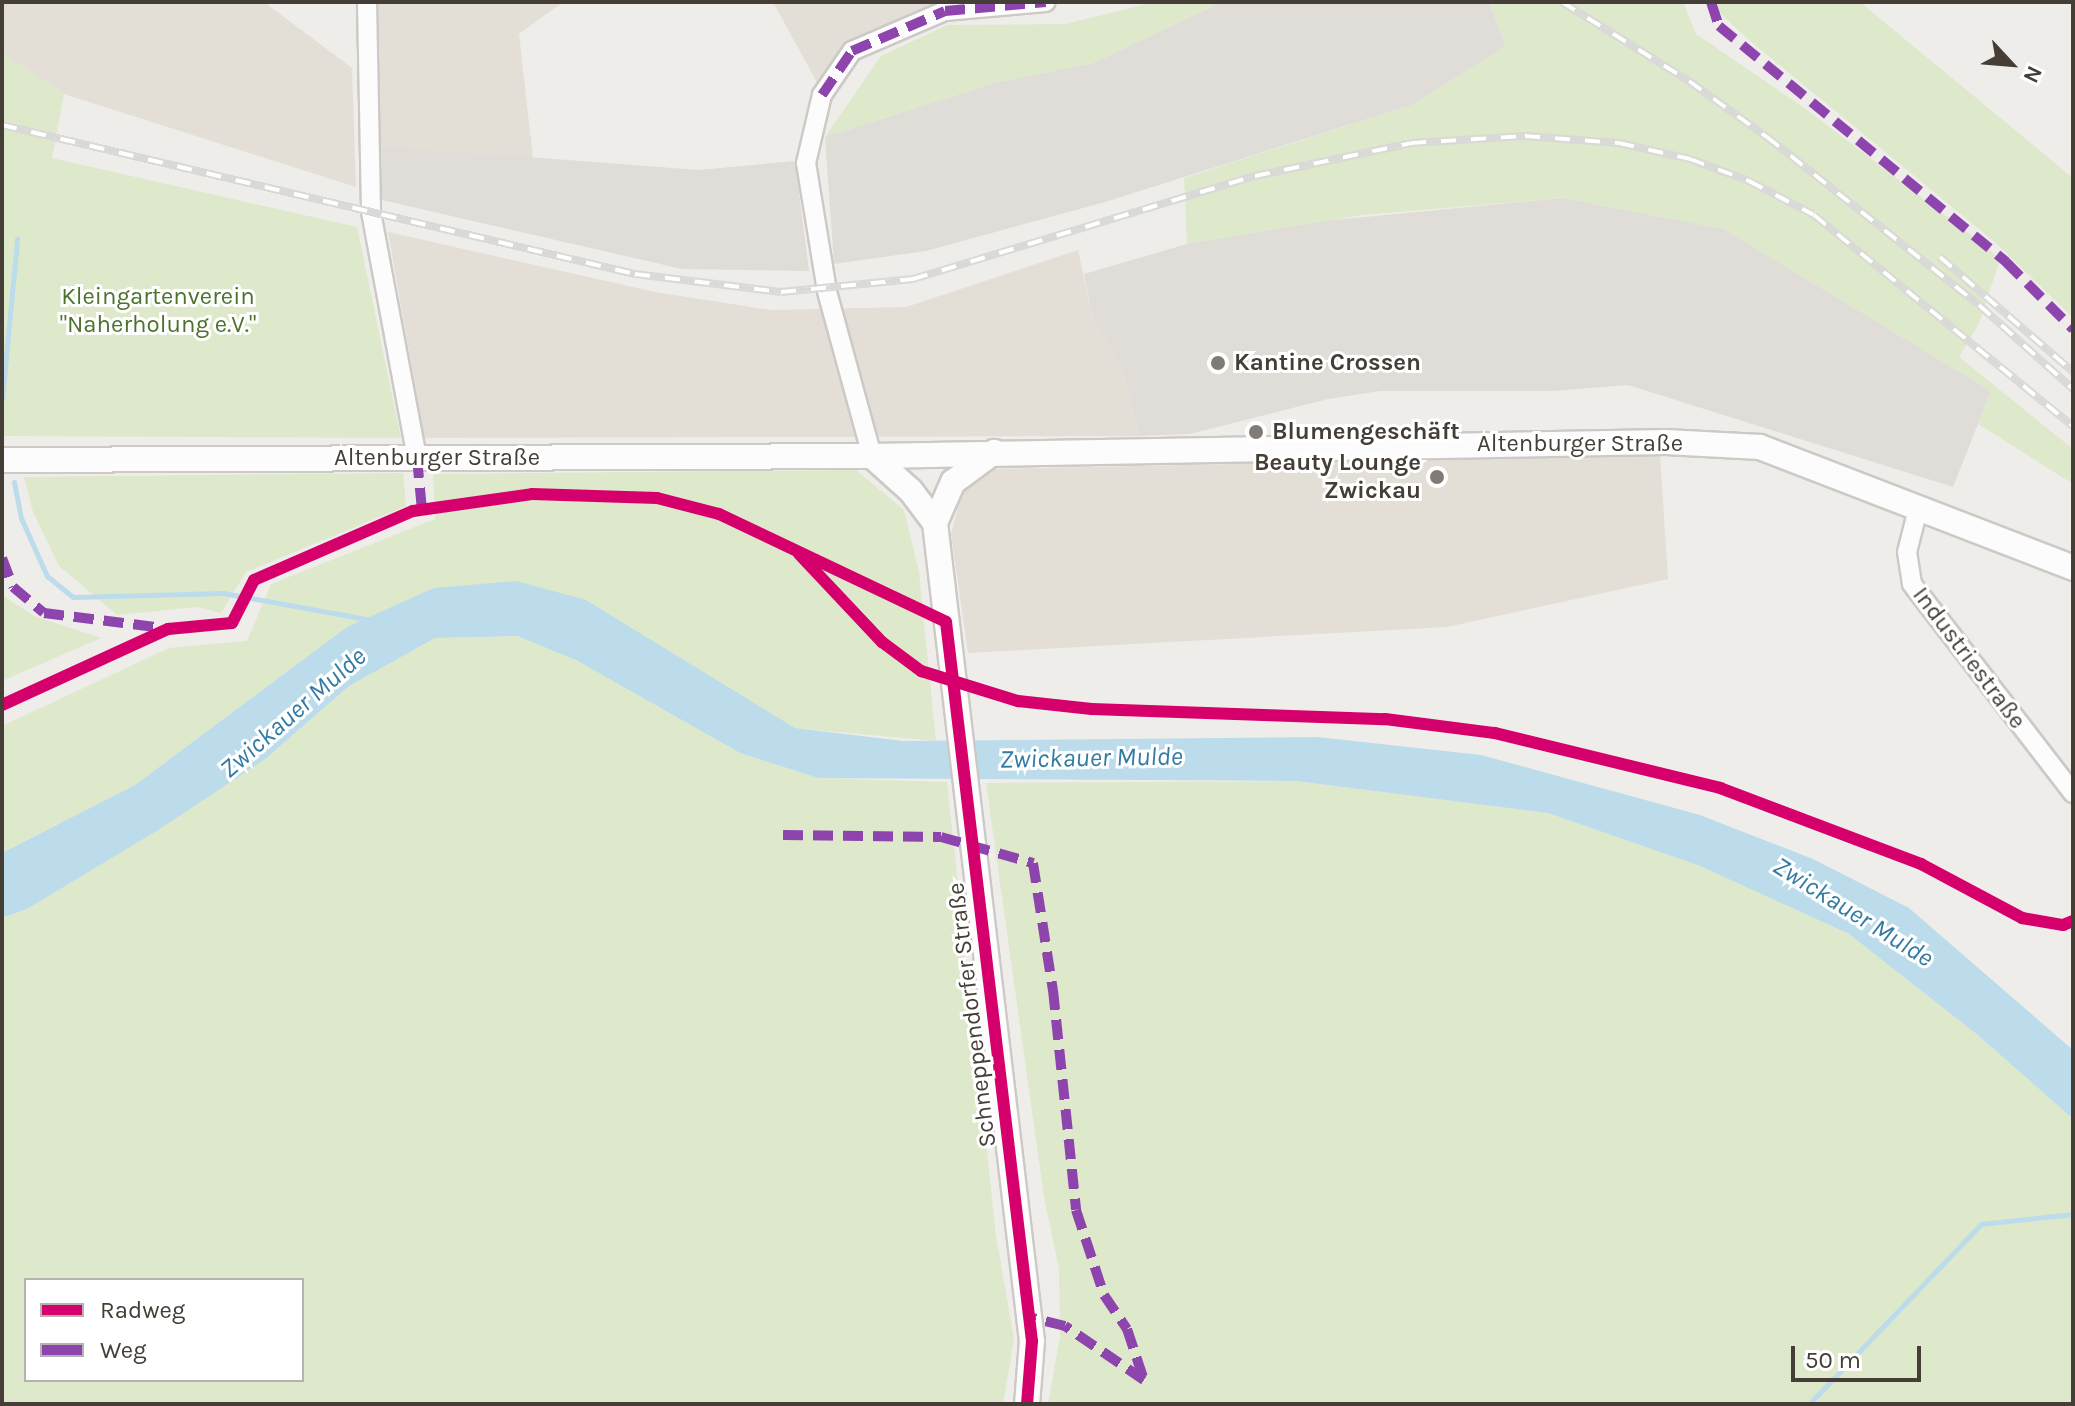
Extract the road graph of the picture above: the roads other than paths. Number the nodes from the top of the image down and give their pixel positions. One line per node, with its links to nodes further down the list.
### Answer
1 (367, 2): 5 (street)
2 (1046, 2): 4 (street)
3 (994, 452): 4 (street, Altenburger Straße); 7 (street, Altenburger Straße); 8 (street)
4 (872, 456): 5 (street, Altenburger Straße); 8 (street)
5 (417, 458): 6 (street, Altenburger Straße)
6 (2, 460)
7 (1918, 509): 9 (street, Altenburger Straße); 10 (street, Industriestraße)
8 (935, 523): 11 (street, Schneppendorfer Straße)
9 (2073, 568)
10 (2073, 793)
11 (1027, 1404)

